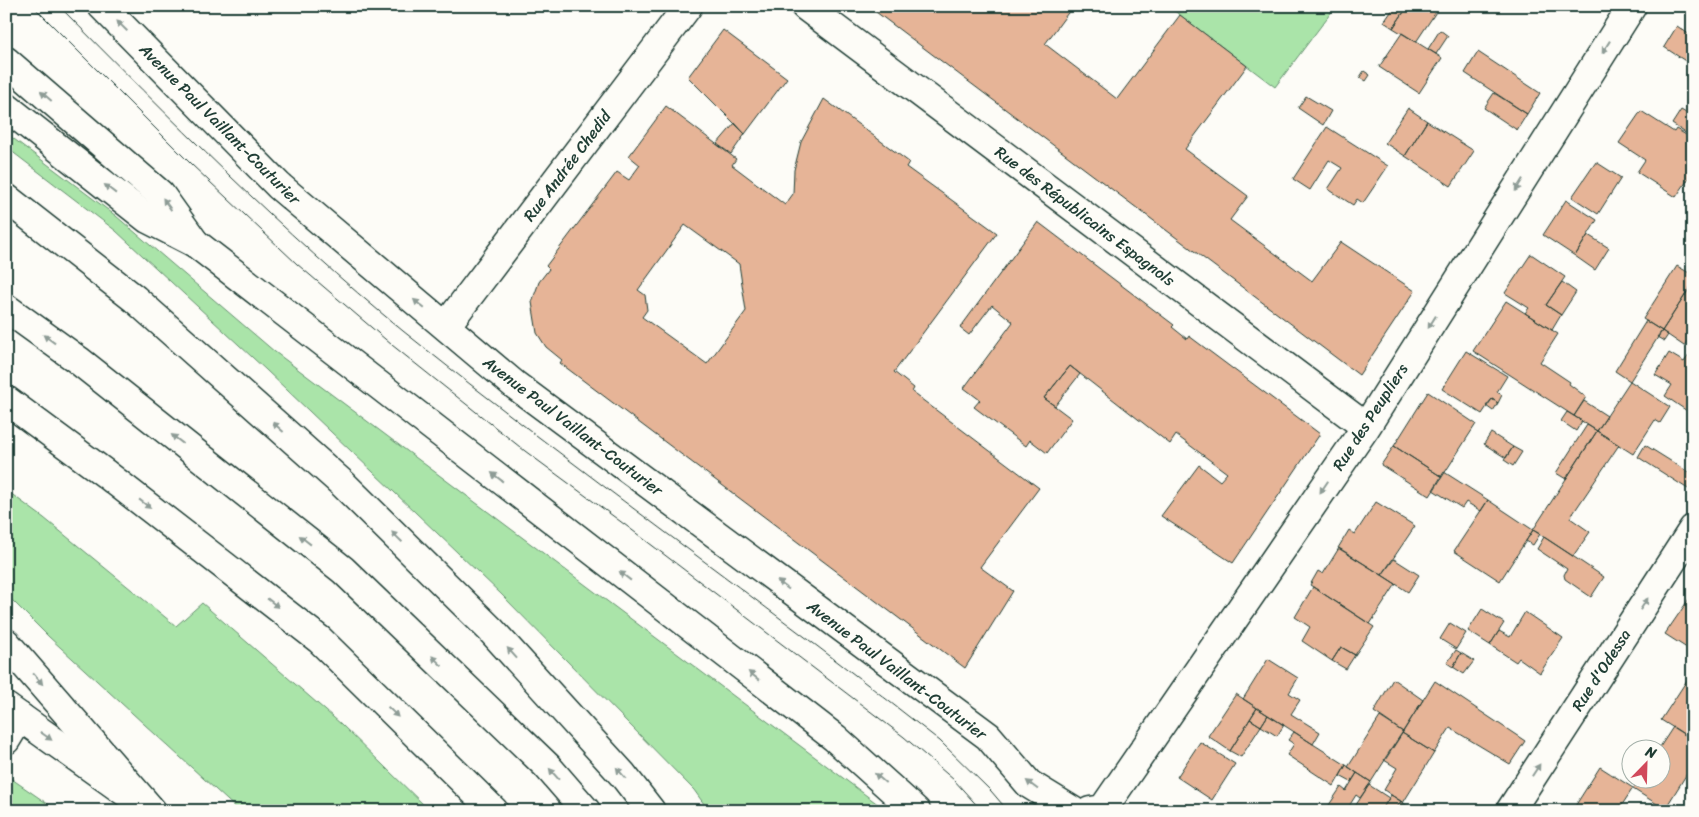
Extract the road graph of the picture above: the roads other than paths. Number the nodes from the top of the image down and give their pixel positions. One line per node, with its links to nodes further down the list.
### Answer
1 (102, 6): 10 (main road, Avenue Paul Vaillant-Couturier, one-way to 1)
2 (688, 6): 10 (main road, Rue Andrée Chedid)
3 (804, 6): 13 (main road, Rue des Républicains Espagnols)
4 (1632, 6): 13 (main road, Rue des Peupliers, one-way to 13)
5 (6, 62): 8 (main road, one-way to 5)
6 (6, 107): 8 (main road, one-way to 6)
7 (6, 198): 21 (main road, one-way to 7)
8 (195, 244): 22 (main road, one-way to 8)
9 (6, 308): 20 (main road, one-way to 9)
10 (446, 326): 23 (main road, Avenue Paul Vaillant-Couturier, one-way to 10)
11 (6, 400): 14 (main road)
12 (6, 416): 14 (main road)
13 (1366, 426): 25 (main road, Rue des Peupliers, one-way to 25)
14 (106, 474): 19 (main road, one-way to 19)
15 (1693, 529): 26 (main road, Rue d'Odessa, one-way to 15)
16 (6, 642): 18 (main road, one-way to 18)
17 (11, 721): 18 (main road, one-way to 18)
18 (152, 811)
19 (494, 811)
20 (586, 811)
21 (652, 811)
22 (916, 811)
23 (1072, 811): 24 (main road)
24 (1077, 811)
25 (1090, 811)
26 (1510, 811)

